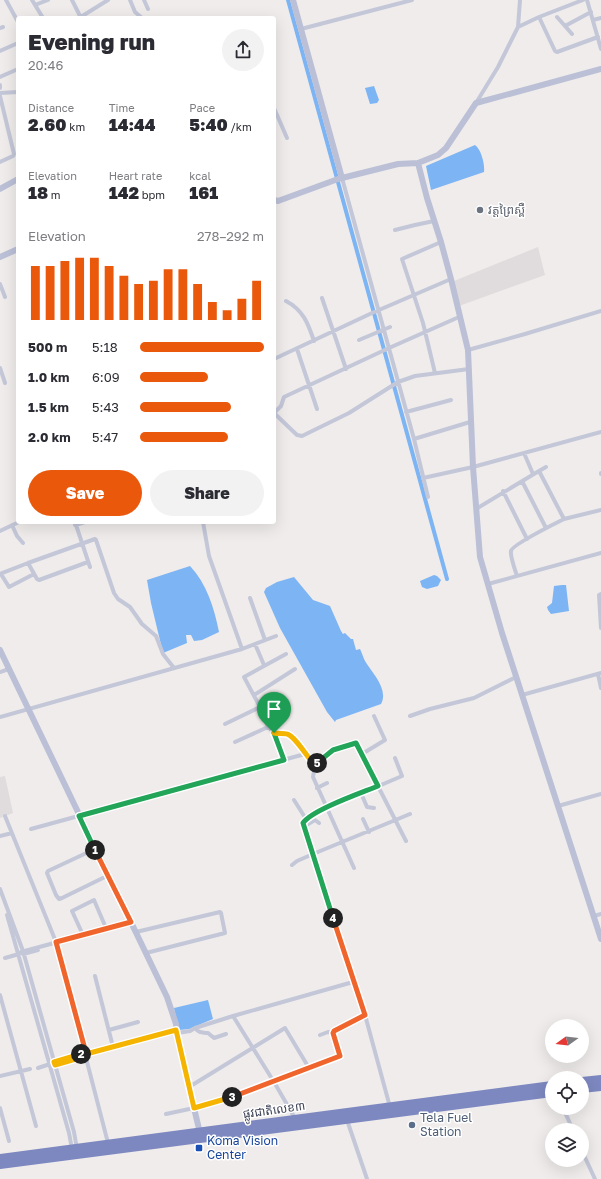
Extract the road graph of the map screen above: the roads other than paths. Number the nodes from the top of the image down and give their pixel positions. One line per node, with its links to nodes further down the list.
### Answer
1 (6, 0): 22 (street)
2 (32, 0): 13 (street)
3 (48, 0): 13 (street)
4 (72, 0): 17 (street)
5 (108, 0): 18 (street)
6 (130, 0): 19 (street)
7 (144, 0): 14 (street)
8 (293, 0): 27 (street)
9 (412, 0): 27 (street)
10 (520, 0): 26 (street)
11 (584, 0): 20 (street)
12 (587, 0): 15 (street)
13 (35, 5): 16 (street)
14 (148, 9)
15 (591, 12): 24 (street); 25 (street)
16 (42, 16)
17 (79, 16)
18 (83, 16)
19 (140, 16)
20 (539, 17): 26 (street); 29 (street)
21 (558, 17): 25 (street)
22 (16, 18)
23 (601, 18): 24 (street)
24 (593, 20): 29 (street)
25 (565, 26): 28 (street)
26 (518, 27): 40 (street)
27 (301, 29): 45 (street)
28 (572, 34)
29 (598, 37): 32 (street)
30 (0, 44): 33 (street)
31 (16, 44): 33 (street)
32 (601, 49)
33 (2, 50)
34 (601, 69): 40 (street)
35 (16, 71): 36 (street)
36 (0, 77)
37 (16, 92): 38 (street)
38 (0, 93)
39 (0, 96): 43 (street)
40 (476, 103): 44 (street)
41 (276, 113): 42 (street)
42 (287, 138)
43 (0, 162)
44 (418, 163): 45 (street); 49 (street)
45 (339, 179): 48 (street); 61 (street)
46 (16, 180): 47 (street)
47 (0, 189)
48 (276, 200)
49 (434, 221): 50 (street); 51 (street)
50 (395, 230)
51 (440, 242): 54 (street); 56 (street)
52 (16, 250): 53 (street)
53 (0, 257)
54 (450, 279): 56 (street); 62 (street)
55 (0, 284): 57 (street)
56 (414, 295): 61 (street); 66 (street)
57 (5, 297)
58 (322, 298): 65 (street)
59 (286, 300): 68 (street)
60 (601, 311): 71 (street)
61 (375, 312): 64 (street); 65 (street)
62 (459, 317): 66 (street); 71 (street)
63 (390, 327): 64 (street)
64 (380, 330): 67 (street); 70 (street)
65 (334, 332): 68 (street); 74 (street)
66 (426, 332): 70 (street); 76 (street)
67 (359, 340)
68 (314, 341): 69 (street)
69 (297, 349): 72 (street); 79 (street)
70 (386, 350): 74 (street); 78 (street)
71 (468, 350): 75 (street)
72 (276, 358)
73 (0, 368): 77 (street)
74 (346, 369): 79 (street)
75 (469, 369): 76 (street); 85 (street)
76 (435, 373): 78 (street)
77 (5, 383)
78 (395, 384): 83 (street); 84 (street)
79 (309, 385): 81 (street); 82 (street)
80 (451, 400): 83 (street)
81 (317, 410)
82 (276, 411)
83 (406, 412): 87 (street)
84 (276, 415)
85 (470, 422): 87 (street); 89 (street)
86 (601, 432): 88 (street)
87 (414, 439): 93 (street)
88 (524, 453): 89 (street); 92 (street)
89 (473, 467): 93 (street); 97 (street)
90 (546, 467): 91 (street)
91 (539, 471): 92 (street); 99 (street)
92 (533, 474): 94 (street)
93 (423, 478): 96 (street)
94 (522, 481): 95 (street); 104 (street)
95 (503, 491): 97 (street); 106 (street)
96 (428, 497)
97 (476, 509): 116 (street)
98 (601, 510): 99 (street)
99 (564, 519): 104 (street)
100 (16, 524): 103 (street)
101 (75, 524): 108 (street)
102 (204, 524): 124 (street)
103 (12, 526): 105 (street); 107 (street)
104 (546, 528): 106 (street)
105 (0, 531)
106 (527, 539): 115 (street)
107 (22, 543)
108 (82, 544): 110 (street); 111 (street); 127 (street)
109 (601, 553): 115 (street)
110 (88, 562): 112 (street); 114 (street)
111 (28, 563): 113 (street); 114 (street)
112 (90, 567)
113 (1, 574): 114 (street)
114 (34, 574)
115 (517, 576): 116 (street)
116 (488, 584): 132 (street)
117 (601, 594): 119 (street)
118 (250, 598): 121 (street)
119 (601, 628)
120 (276, 636): 121 (street)
121 (265, 640): 122 (street)
122 (255, 644): 124 (street); 126 (street)
123 (0, 650): 128 (street)
124 (242, 650): 127 (street)
125 (286, 654): 126 (street)
126 (264, 665): 134 (street)
127 (174, 668): 137 (street)
128 (9, 669): 130 (street); 137 (street)
129 (294, 669): 134 (street)
130 (0, 672)
131 (599, 673): 133 (street); 135 (street)
132 (516, 678): 135 (street); 140 (street)
133 (601, 688)
134 (254, 695): 136 (street)
135 (522, 695): 156 (street)
136 (260, 707): 141 (street); 142 (street)
137 (28, 709): 138 (street); 161 (street)
138 (1, 716)
139 (374, 716): 146 (street)
140 (410, 716)
141 (225, 724)
142 (268, 727): 143 (street); 144 (street)
143 (274, 733): 145 (street); 148 (street)
144 (235, 742)
145 (305, 754): 148 (street); 149 (street)
146 (362, 754): 149 (street); 151 (street)
147 (395, 758): 151 (street)
148 (284, 760): 161 (street)
149 (315, 766): 152 (street)
150 (327, 783): 152 (street)
151 (378, 786): 153 (street); 164 (street)
152 (318, 788): 157 (street)
153 (361, 793): 157 (street); 158 (street)
154 (601, 794): 156 (street)
155 (294, 800): 162 (street)
156 (558, 806): 180 (street)
157 (327, 808): 162 (street); 172 (street)
158 (374, 808)
159 (410, 814): 164 (street)
160 (5, 816): 169 (street)
161 (79, 816): 167 (street); 173 (street)
162 (306, 819): 166 (street)
163 (363, 819): 168 (street)
164 (396, 820): 168 (street); 171 (street)
165 (318, 823): 166 (street)
166 (303, 827): 174 (street)
167 (31, 829)
168 (368, 832): 172 (street)
169 (12, 833): 170 (street); 187 (street)
170 (0, 836)
171 (406, 841)
172 (343, 842): 174 (street); 176 (street)
173 (95, 849): 177 (street); 177 (street)
174 (313, 854): 175 (street); 193 (street)
175 (292, 865)
176 (354, 868)
177 (109, 875): 181 (street)
178 (0, 890): 188 (street); 190 (street)
179 (601, 914): 180 (street)
180 (594, 916): 184 (street)
181 (131, 922): 182 (street); 183 (street)
182 (106, 928): 185 (street); 185 (street)
183 (136, 932): 189 (street); 189 (street)
184 (600, 932): 186 (street)
185 (83, 935): 187 (street)
186 (601, 939)
187 (56, 943): 188 (street); 206 (street)
188 (24, 952): 190 (street); 207 (street)
189 (146, 953): 200 (street)
190 (19, 954): 191 (street); 207 (street)
191 (3, 957)
192 (95, 976): 199 (street)
193 (353, 982): 195 (street); 196 (street)
194 (0, 995): 211 (street)
195 (365, 1015): 201 (street); 221 (street)
196 (233, 1016): 198 (street); 205 (street)
197 (138, 1022): 199 (street)
198 (196, 1028): 200 (street); 202 (street)
199 (109, 1030): 204 (street)
200 (177, 1032): 204 (street); 218 (street)
201 (333, 1033): 203 (street); 209 (street)
202 (226, 1034)
203 (320, 1034)
204 (113, 1047): 206 (street)
205 (252, 1047): 209 (street); 215 (street); 218 (street)
206 (86, 1054): 207 (street); 230 (street)
207 (52, 1064): 208 (street); 231 (street)
208 (38, 1068)
209 (309, 1068): 215 (street)
210 (30, 1069): 211 (street)
211 (21, 1071): 212 (street); 227 (street)
212 (0, 1076)
213 (601, 1079): 214 (highway)
214 (589, 1080)
215 (274, 1082): 223 (street); 225 (street)
216 (545, 1086): 221 (highway, ផ្លូវជាតិលេខ៣)
217 (601, 1086): 219 (highway)
218 (189, 1087): 223 (street)
219 (589, 1088)
220 (545, 1094): 226 (highway, ផ្លូវជាតិលេខ៣)
221 (390, 1107): 225 (highway, ផ្លូវជាតិលេខ៣)
222 (0, 1108): 229 (street)
223 (194, 1108): 224 (street); 228 (street)
224 (166, 1114)
225 (296, 1120): 228 (highway, ផ្លូវជាតិលេខ៣)
226 (347, 1120): 230 (highway, ផ្លូវជាតិលេខ៣); 235 (street)
227 (36, 1126)
228 (200, 1133): 230 (highway, ផ្លូវជាតិលេខ៣)
229 (9, 1141)
230 (109, 1148): 231 (highway, ផ្លូវជាតិលេខ៣); 233 (highway, ផ្លូវជាតិលេខ៣)
231 (75, 1149): 232 (highway, ផ្លូវជាតិលេខ៣)
232 (0, 1158)
233 (0, 1165)
234 (589, 1166): 236 (street)
235 (367, 1179)
236 (595, 1179)

